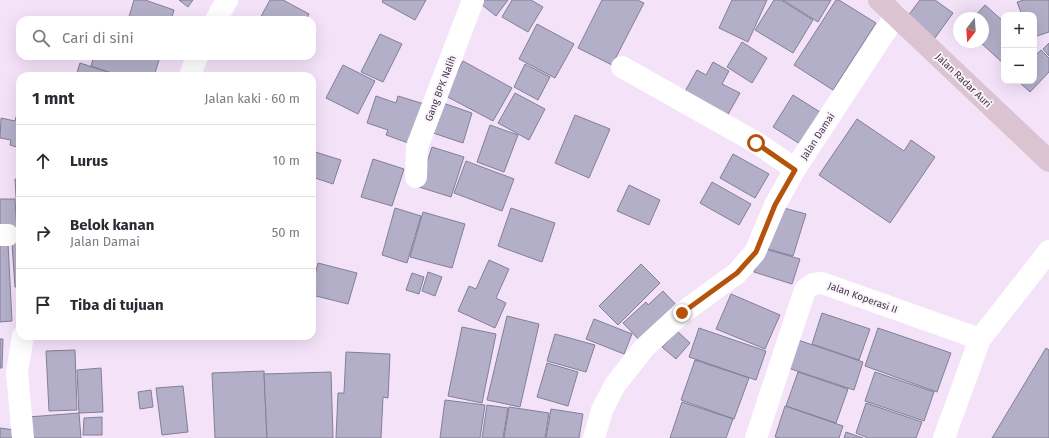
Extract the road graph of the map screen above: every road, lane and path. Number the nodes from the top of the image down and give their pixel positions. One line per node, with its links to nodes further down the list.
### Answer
1 (227, 0): 5 (street)
2 (473, 0): 11 (street, Gang BPK Nalih)
3 (879, 0): 4 (main road, Jalan Radar Auri)
4 (896, 15): 9 (main road, Jalan Radar Auri); 10 (street, Jalan Damai)
5 (218, 16)
6 (196, 60): 8 (street)
7 (622, 67): 10 (street)
8 (191, 72)
9 (1049, 161)
10 (795, 170): 16 (street, Jalan Damai)
11 (416, 178)
12 (1049, 250): 13 (street)
13 (980, 339): 17 (street, Jalan Koperasi II); 18 (street)
14 (22, 340): 15 (street)
15 (23, 438)
16 (594, 438)
17 (756, 438)
18 (944, 438)

